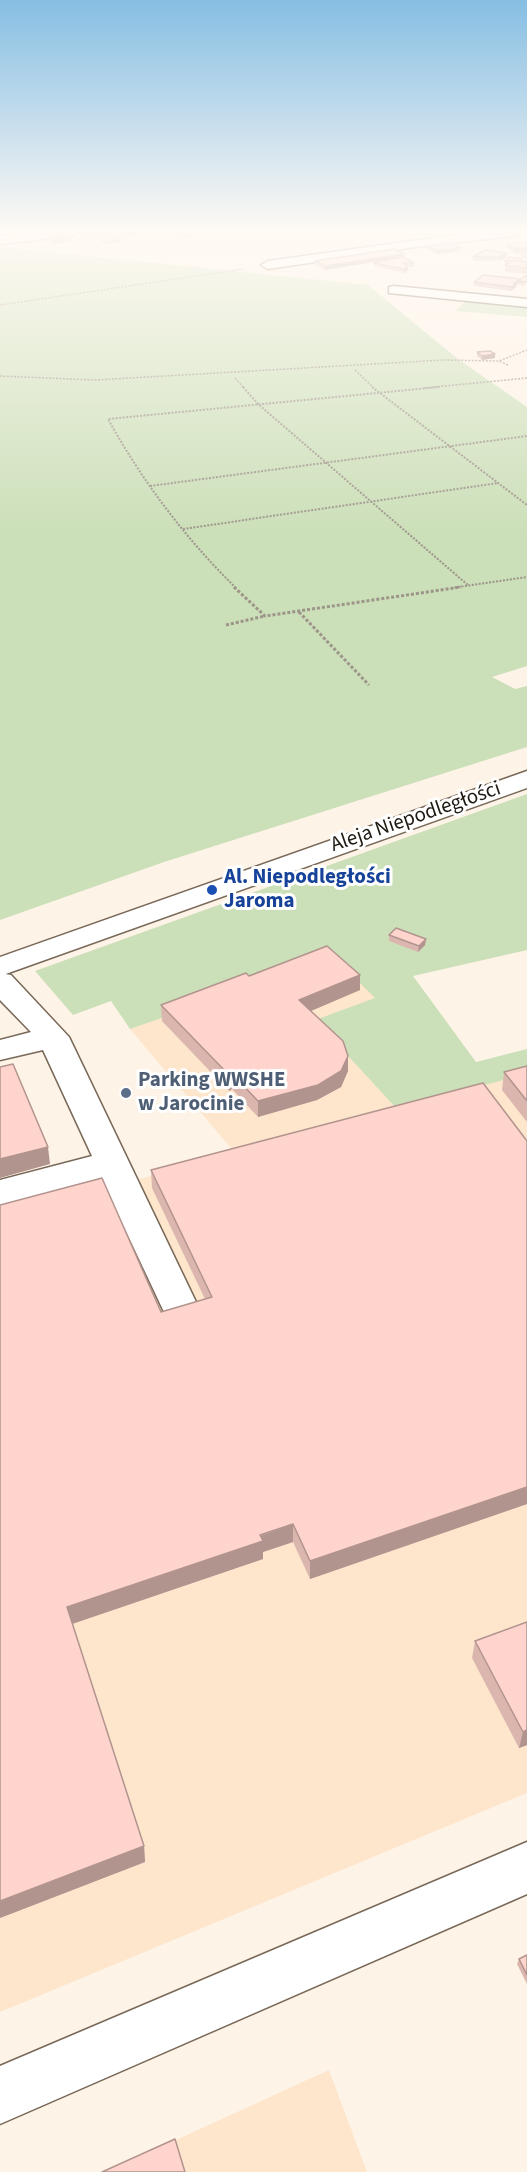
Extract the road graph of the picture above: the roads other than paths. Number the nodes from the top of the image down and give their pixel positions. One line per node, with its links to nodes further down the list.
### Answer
1 (527, 779): 2 (street, Aleja Niepodległości)
2 (0, 967)
3 (0, 982): 4 (street)
4 (53, 1037): 5 (street); 6 (street)
5 (0, 1050)
6 (112, 1163): 7 (street); 8 (street)
7 (0, 1193)
8 (177, 1302)
9 (527, 1868): 10 (street)
10 (0, 2095)

